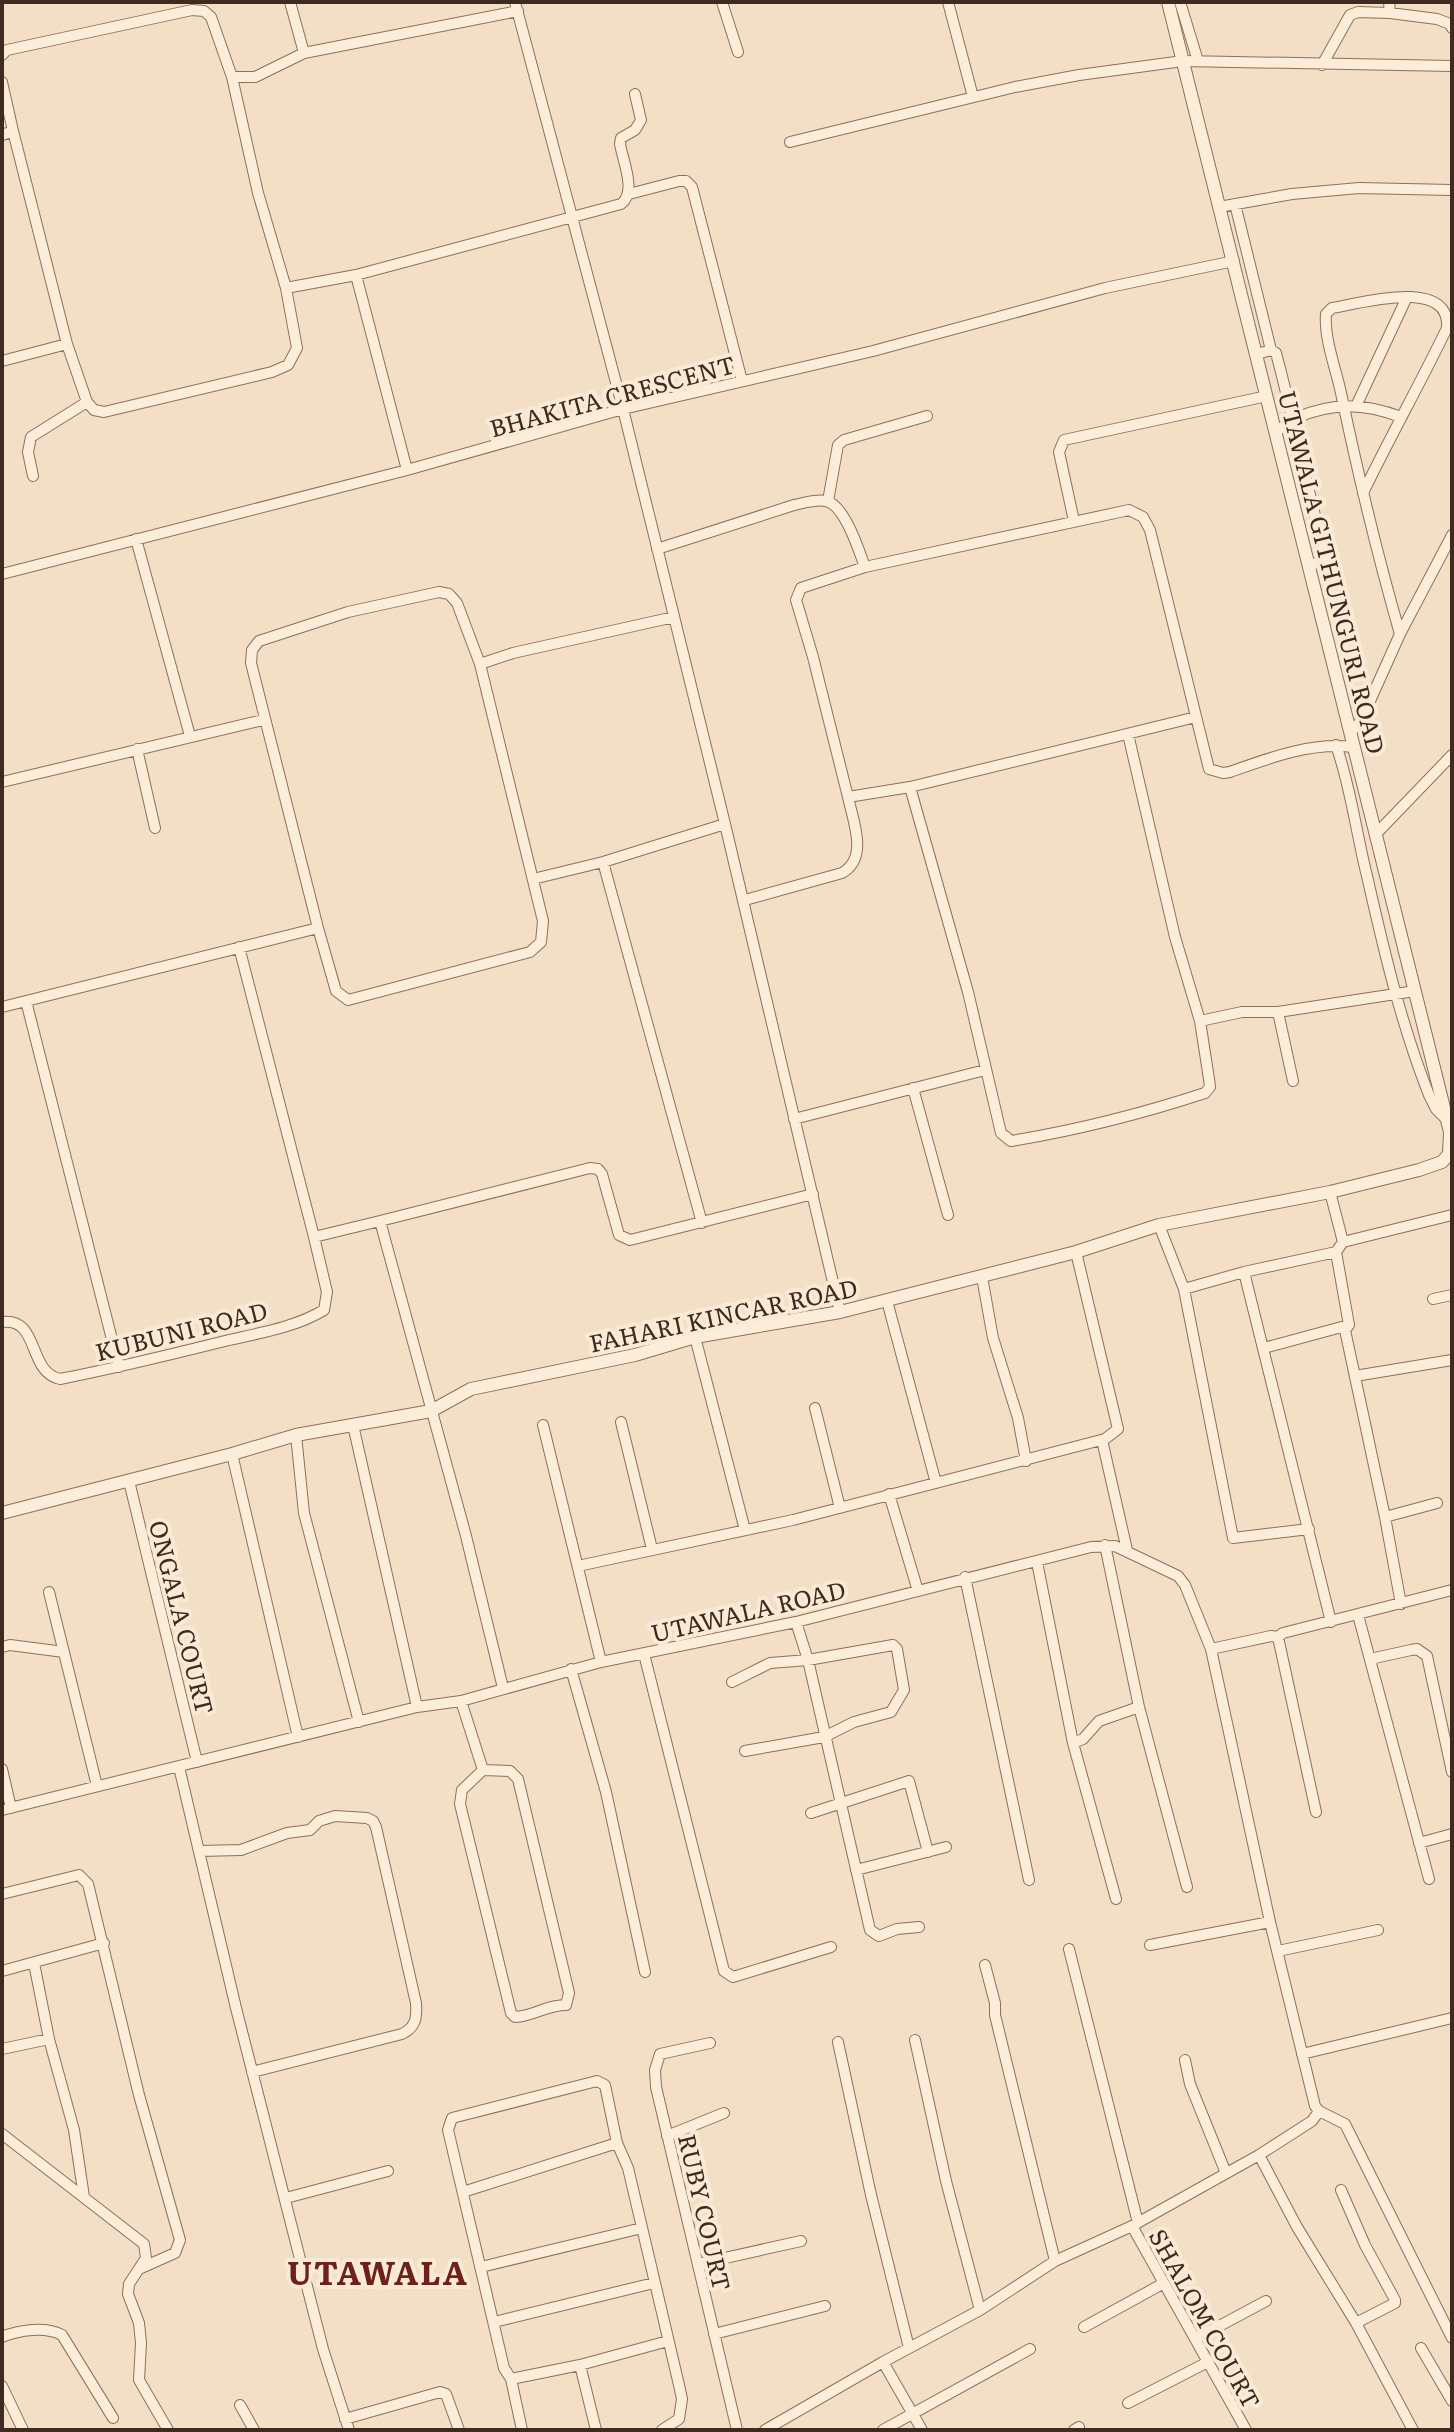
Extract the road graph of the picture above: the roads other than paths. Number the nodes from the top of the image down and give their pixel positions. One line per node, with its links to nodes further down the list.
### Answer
1 (290, 2): 10 (street)
2 (722, 2): 9 (street)
3 (948, 2): 19 (street)
4 (1168, 2): 12 (street, UTAWALA GITHUNGURI ROAD)
5 (1180, 2): 13 (street)
6 (516, 6): 10 (street); 26 (street)
7 (1390, 7): 8 (street); 14 (street)
8 (1452, 28)
9 (738, 52)
10 (304, 53): 16 (street)
11 (2, 55): 16 (street)
12 (1183, 61): 13 (street); 19 (street); 25 (street, UTAWALA GITHUNGURI ROAD)
13 (1198, 61): 14 (street)
14 (1322, 65): 15 (street)
15 (1452, 66)
16 (232, 77): 29 (street)
17 (2, 82): 20 (street)
18 (635, 94): 23 (street)
19 (973, 97): 21 (street)
20 (7, 133): 32 (street)
21 (790, 142)
22 (1452, 190): 24 (street)
23 (629, 194): 26 (street); 36 (street)
24 (1235, 204): 25 (street); 33 (street)
25 (1219, 207): 27 (street, UTAWALA GITHUNGURI ROAD)
26 (571, 218): 28 (street); 41 (street)
27 (1234, 261): 34 (street, UTAWALA GITHUNGURI ROAD); 36 (street, BHAKITA CRESCENT)
28 (356, 275): 29 (street); 46 (street)
29 (286, 288): 38 (street)
30 (1407, 297): 31 (street); 39 (street); 40 (street)
31 (1450, 317): 43 (street)
32 (67, 344): 35 (street); 38 (street)
33 (1271, 350): 34 (street); 44 (street)
34 (1257, 354): 37 (street, UTAWALA GITHUNGURI ROAD)
35 (2, 361)
36 (742, 381): 41 (street, BHAKITA CRESCENT)
37 (1267, 396): 45 (street, UTAWALA GITHUNGURI ROAD); 52 (street)
38 (87, 402): 47 (street)
39 (1357, 404): 40 (street); 43 (street)
40 (1343, 406): 44 (street); 49 (street)
41 (623, 409): 46 (street, BHAKITA CRESCENT); 55 (street)
42 (927, 416): 51 (street)
43 (1401, 417): 49 (street)
44 (1293, 418): 45 (street); 48 (street)
45 (1276, 432): 50 (street, UTAWALA GITHUNGURI ROAD)
46 (407, 470): 54 (street, BHAKITA CRESCENT)
47 (33, 476)
48 (1308, 490): 50 (street); 56 (street)
49 (1363, 493): 60 (street)
50 (1291, 494): 56 (street, UTAWALA GITHUNGURI ROAD)
51 (828, 501): 55 (street); 57 (street)
52 (1074, 521): 57 (street); 62 (street)
53 (1452, 535): 60 (street)
54 (136, 539): 58 (street, BHAKITA CRESCENT); 66 (street)
55 (657, 549): 59 (street)
56 (1309, 566): 64 (street, UTAWALA GITHUNGURI ROAD)
57 (865, 567): 74 (street)
58 (2, 574)
59 (674, 617): 61 (street); 75 (street)
60 (1400, 634): 64 (street)
61 (480, 664): 63 (street); 81 (street)
62 (1196, 717): 65 (street); 67 (street)
63 (263, 720): 66 (street); 83 (street)
64 (1350, 733): 68 (street, UTAWALA GITHUNGURI ROAD)
65 (1128, 734): 73 (street); 90 (street)
66 (190, 736): 69 (street)
67 (1336, 745): 68 (street); 72 (street)
68 (1353, 747): 72 (street, UTAWALA GITHUNGURI ROAD)
69 (137, 749): 71 (street); 76 (street)
70 (1452, 755): 77 (street)
71 (2, 782)
72 (1355, 782): 77 (street, UTAWALA GITHUNGURI ROAD); 80 (street)
73 (910, 787): 74 (street); 93 (street)
74 (848, 797): 82 (street)
75 (725, 824): 78 (street); 82 (street)
76 (155, 828)
77 (1375, 835): 79 (street, UTAWALA GITHUNGURI ROAD)
78 (603, 862): 81 (street); 104 (street)
79 (1384, 869): 80 (street); 85 (street, UTAWALA GITHUNGURI ROAD)
80 (1366, 873): 86 (street)
81 (533, 879): 83 (street)
82 (745, 900): 96 (street)
83 (318, 928): 84 (street)
84 (239, 947): 87 (street); 106 (street)
85 (1415, 991): 86 (street); 91 (street, UTAWALA GITHUNGURI ROAD)
86 (1395, 995): 89 (street); 92 (street)
87 (26, 1001): 88 (street); 122 (street)
88 (2, 1007)
89 (1278, 1012): 90 (street); 94 (street)
90 (1200, 1021): 93 (street)
91 (1429, 1047): 92 (street); 97 (street, UTAWALA GITHUNGURI ROAD)
92 (1413, 1051): 97 (street)
93 (985, 1070): 95 (street)
94 (1293, 1081)
95 (913, 1088): 96 (street); 101 (street)
96 (794, 1119): 100 (street)
97 (1448, 1121): 98 (street, UTAWALA GITHUNGURI ROAD)
98 (1450, 1154): 99 (street, FAHARI KINCAR ROAD)
99 (1330, 1192): 105 (street, FAHARI KINCAR ROAD); 107 (street)
100 (813, 1194): 104 (street); 116 (street)
101 (948, 1215)
102 (1452, 1215): 107 (street)
103 (380, 1221): 104 (street); 106 (street); 125 (street)
104 (702, 1223)
105 (1159, 1225): 108 (street, FAHARI KINCAR ROAD); 112 (street)
106 (314, 1237): 122 (street, KUBUNI ROAD)
107 (1343, 1242): 109 (street)
108 (1076, 1252): 111 (street, FAHARI KINCAR ROAD); 130 (street)
109 (1336, 1252): 110 (street); 118 (street)
110 (1244, 1272): 112 (street); 120 (street)
111 (982, 1277): 115 (street, FAHARI KINCAR ROAD); 132 (street)
112 (1184, 1289): 140 (street)
113 (1452, 1295): 114 (street)
114 (1433, 1299)
115 (887, 1301): 116 (street, FAHARI KINCAR ROAD); 134 (street)
116 (840, 1312): 119 (street, FAHARI KINCAR ROAD)
117 (2, 1322): 122 (street, KUBUNI ROAD)
118 (1349, 1325): 120 (street); 123 (street)
119 (695, 1337): 125 (street, FAHARI KINCAR ROAD); 141 (street)
120 (1264, 1348): 140 (street)
121 (1452, 1360): 123 (street)
122 (119, 1367)
123 (1355, 1376): 139 (street)
124 (815, 1408): 137 (street)
125 (431, 1411): 127 (street, FAHARI KINCAR ROAD); 165 (street)
126 (621, 1422): 143 (street)
127 (353, 1425): 129 (street, FAHARI KINCAR ROAD); 167 (street)
128 (543, 1425): 146 (street)
129 (296, 1435): 131 (street, FAHARI KINCAR ROAD); 169 (street)
130 (1102, 1440): 132 (street); 144 (street)
131 (232, 1454): 133 (street, FAHARI KINCAR ROAD); 170 (street)
132 (1026, 1461): 134 (street)
133 (129, 1481): 138 (street, FAHARI KINCAR ROAD); 174 (street, ONGALA COURT)
134 (936, 1483): 135 (street)
135 (889, 1494): 137 (street); 149 (street)
136 (1437, 1503): 139 (street)
137 (840, 1508): 141 (street)
138 (2, 1513)
139 (1385, 1517): 151 (street)
140 (1309, 1529): 154 (street)
141 (745, 1530): 143 (street)
142 (1105, 1545): 144 (street, UTAWALA ROAD); 145 (street, UTAWALA ROAD); 168 (street)
143 (652, 1549): 146 (street)
144 (1127, 1550): 157 (street, UTAWALA ROAD)
145 (1037, 1562): 147 (street, UTAWALA ROAD); 172 (street)
146 (578, 1566): 162 (street)
147 (965, 1577): 149 (street, UTAWALA ROAD); 191 (street)
148 (1452, 1590): 151 (street)
149 (918, 1591): 153 (street, UTAWALA ROAD)
150 (49, 1592): 158 (street)
151 (1401, 1604): 152 (street)
152 (1358, 1615): 154 (street); 160 (street)
153 (796, 1622): 159 (street, UTAWALA ROAD); 161 (street)
154 (1331, 1622): 155 (street)
155 (1278, 1637): 157 (street); 182 (street)
156 (2, 1647): 158 (street)
157 (1211, 1649): 195 (street, UTAWALA ROAD)
158 (64, 1652): 179 (street)
159 (644, 1654): 162 (street, UTAWALA ROAD); 200 (street)
160 (1370, 1659): 178 (street); 185 (street)
161 (808, 1660): 164 (street); 171 (street); 171 (street)
162 (601, 1662): 163 (street, UTAWALA ROAD)
163 (571, 1669): 165 (street, UTAWALA ROAD); 206 (street)
164 (732, 1682)
165 (503, 1688): 166 (street, UTAWALA ROAD)
166 (461, 1701): 167 (street, UTAWALA ROAD); 177 (street)
167 (417, 1707): 169 (street, UTAWALA ROAD)
168 (1139, 1707): 172 (street); 192 (street)
169 (359, 1722): 170 (street, UTAWALA ROAD)
170 (298, 1737): 174 (street, UTAWALA ROAD)
171 (824, 1737): 173 (street); 180 (street)
172 (1073, 1743): 194 (street)
173 (745, 1751)
174 (197, 1762): 175 (street, UTAWALA ROAD)
175 (179, 1767): 179 (street, UTAWALA ROAD); 187 (street)
176 (2, 1769): 181 (street)
177 (483, 1770): 177 (street)
178 (1452, 1772)
179 (97, 1786): 181 (street, UTAWALA ROAD)
180 (840, 1805): 183 (street); 188 (street); 189 (street)
181 (7, 1809)
182 (1316, 1812)
183 (811, 1813)
184 (1452, 1834): 185 (street)
185 (1419, 1843): 190 (street)
186 (946, 1847): 188 (street)
187 (199, 1851): 215 (street); 215 (street)
188 (928, 1852): 189 (street)
189 (856, 1870): 196 (street)
190 (1429, 1879)
191 (1029, 1880)
192 (1187, 1887)
193 (2, 1894): 198 (street)
194 (1116, 1899)
195 (1270, 1922): 199 (street); 202 (street, UTAWALA ROAD)
196 (919, 1927)
197 (1378, 1930): 202 (street)
198 (104, 1943): 203 (street); 234 (street)
199 (1150, 1945)
200 (831, 1947)
201 (1069, 1949): 228 (street, SHALOM COURT)
202 (1278, 1951): 213 (street, UTAWALA ROAD)
203 (34, 1963): 205 (street); 208 (street)
204 (985, 1965): 231 (street)
205 (2, 1971)
206 (645, 1972)
207 (1452, 2018): 213 (street)
208 (49, 2039): 212 (street); 226 (street)
209 (915, 2040): 239 (street)
210 (838, 2042): 248 (street)
211 (710, 2043): 219 (street, RUBY COURT)
212 (2, 2049)
213 (1302, 2054): 216 (street, UTAWALA ROAD)
214 (1185, 2060): 223 (street)
215 (252, 2072): 227 (street)
216 (1319, 2111): 221 (street); 245 (street)
217 (724, 2113): 219 (street)
218 (2, 2134): 226 (street)
219 (667, 2136): 232 (street, RUBY COURT)
220 (617, 2143): 225 (street); 225 (street); 229 (street)
221 (1259, 2155): 223 (street); 241 (street)
222 (388, 2171): 227 (street)
223 (1226, 2173): 228 (street)
224 (1341, 2190): 241 (street)
225 (463, 2192): 233 (street)
226 (84, 2197): 234 (street)
227 (286, 2198): 261 (street)
228 (1135, 2225): 231 (street); 236 (street, SHALOM COURT)
229 (642, 2228): 233 (street); 235 (street)
230 (801, 2241): 232 (street)
231 (1055, 2261): 239 (street)
232 (698, 2264): 243 (street, RUBY COURT)
233 (481, 2267): 240 (street)
234 (139, 2269): 263 (street)
235 (654, 2283): 240 (street); 247 (street)
236 (1164, 2283): 242 (street); 246 (street, SHALOM COURT)
237 (1266, 2301): 246 (street)
238 (825, 2306): 243 (street)
239 (980, 2310): 248 (street)
240 (494, 2322): 254 (street)
241 (1356, 2323): 274 (street)
242 (1084, 2327)
243 (714, 2334): 269 (street, RUBY COURT)
244 (2, 2337): 260 (street)
245 (1452, 2338)
246 (1195, 2339): 252 (street, SHALOM COURT)
247 (668, 2341): 253 (street); 268 (street)
248 (909, 2348): 251 (street)
249 (1421, 2348): 256 (street)
250 (1030, 2349): 259 (street)
251 (883, 2362): 259 (street); 270 (street)
252 (1208, 2362): 257 (street); 273 (street, SHALOM COURT)
253 (580, 2365): 254 (street); 267 (street)
254 (511, 2379): 266 (street)
255 (2, 2386): 262 (street)
256 (1452, 2401)
257 (1128, 2403)
258 (240, 2405): 264 (street)
259 (912, 2413): 271 (street); 272 (street)
260 (113, 2418)
261 (347, 2425): 265 (street)
262 (23, 2430)
263 (168, 2430)
264 (254, 2430)
265 (459, 2430)
266 (522, 2430)
267 (596, 2430)
268 (662, 2430)
269 (737, 2430)
270 (765, 2430)
271 (883, 2430)
272 (922, 2430)
273 (1246, 2430)
274 (1413, 2430)

